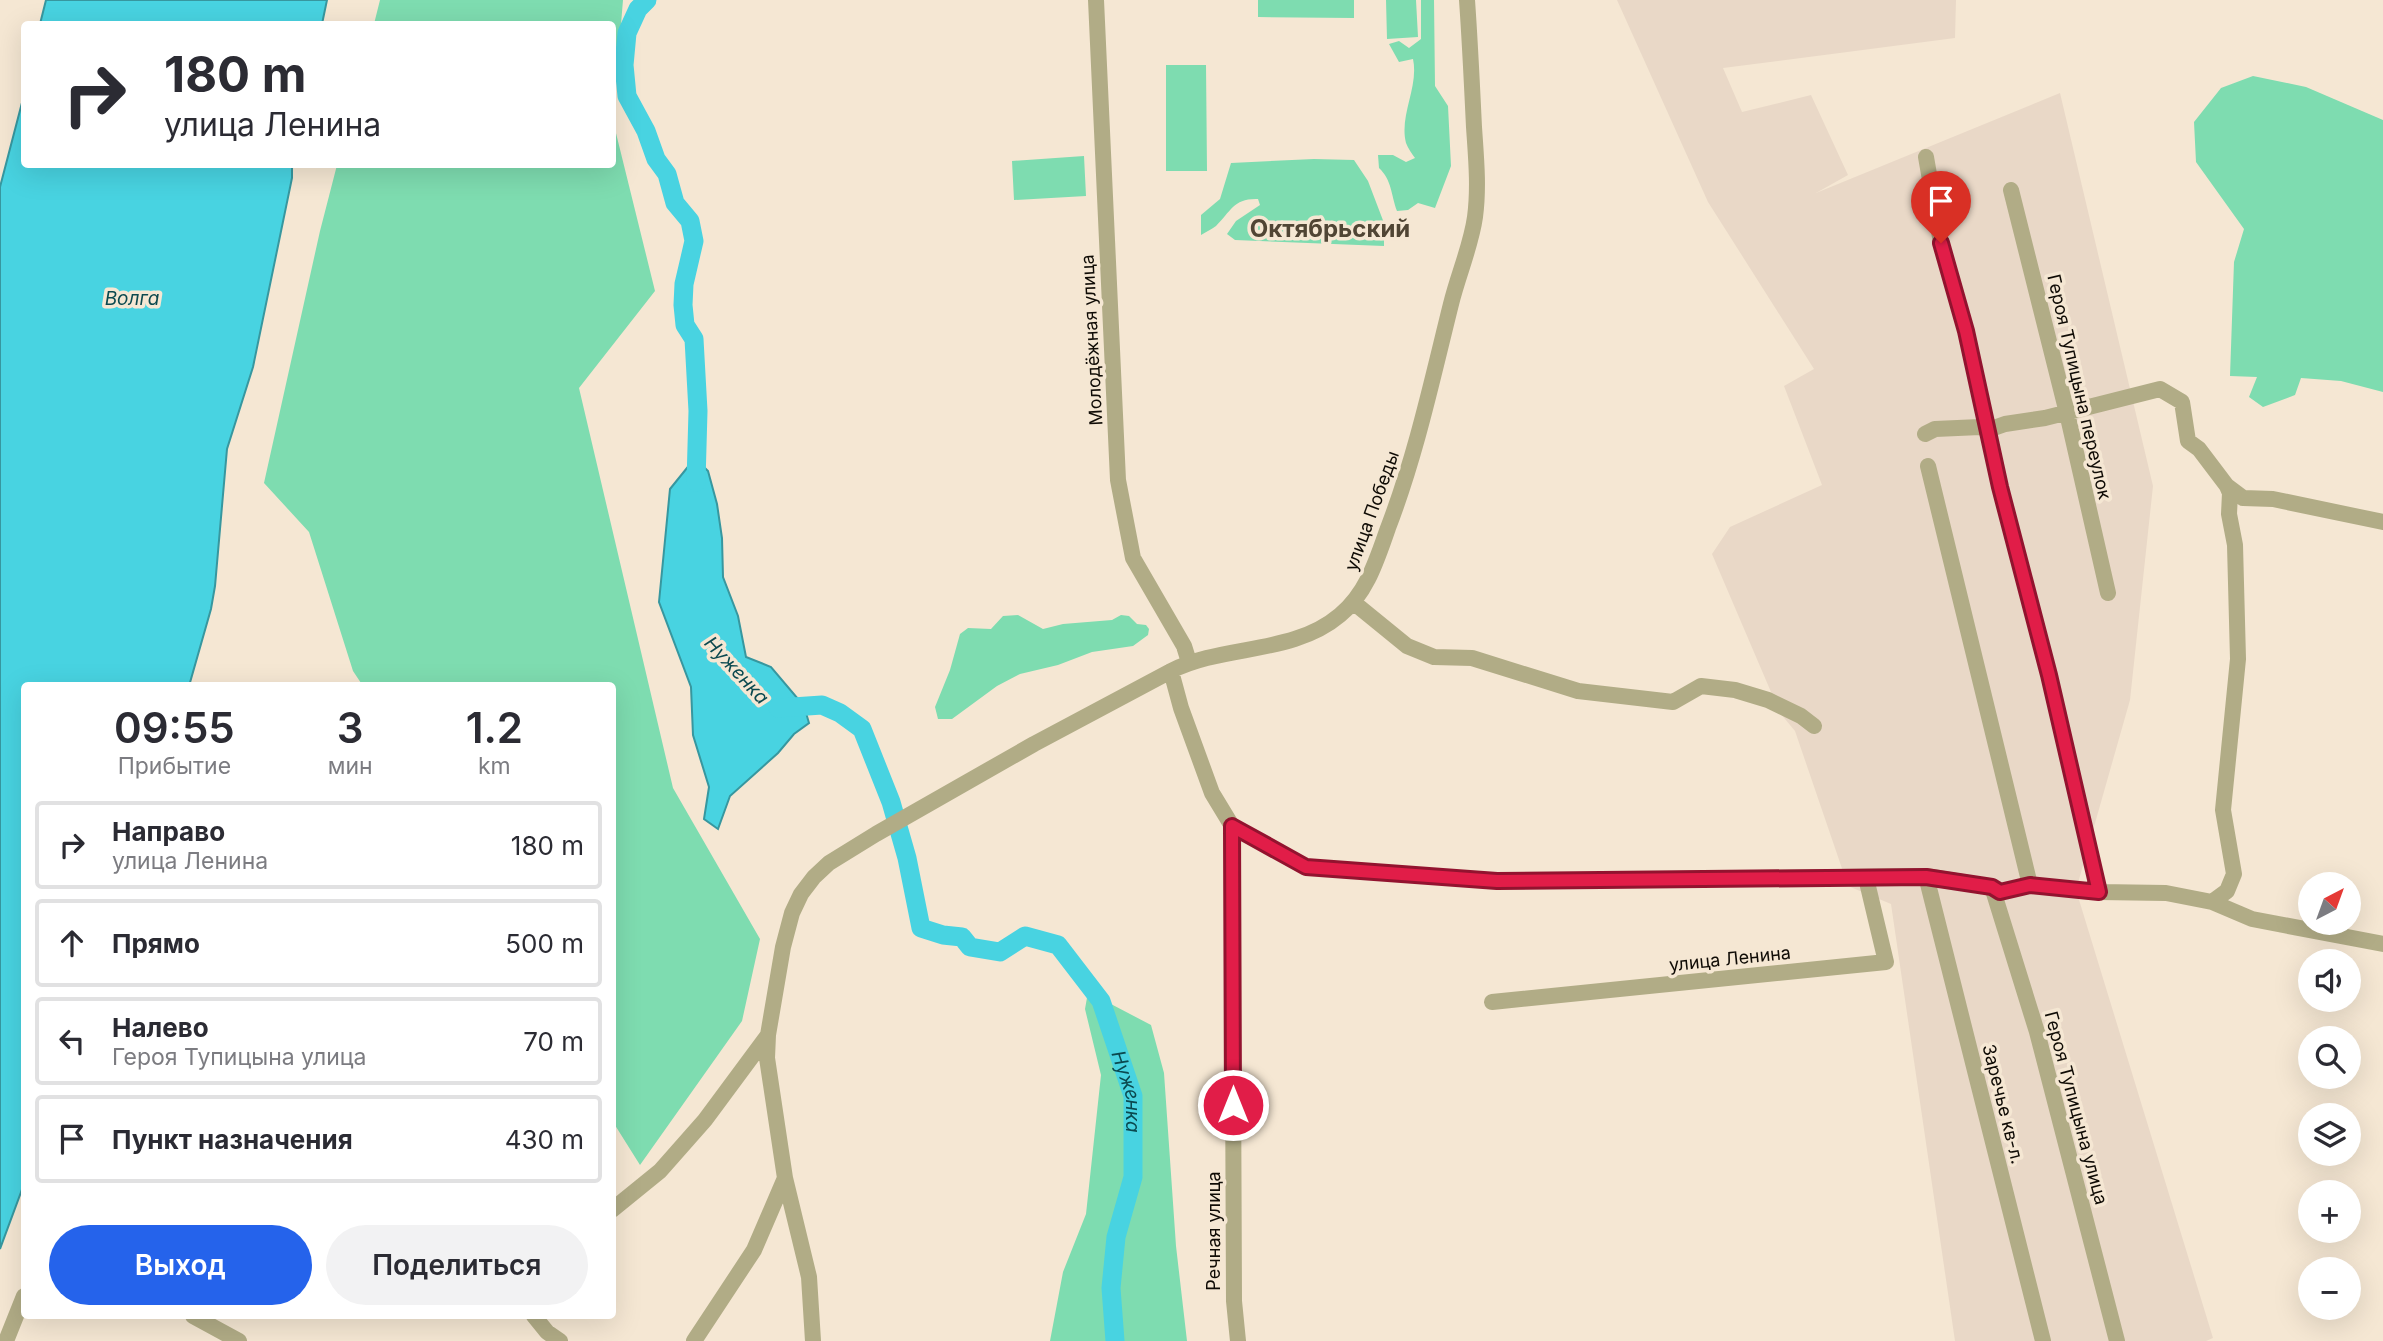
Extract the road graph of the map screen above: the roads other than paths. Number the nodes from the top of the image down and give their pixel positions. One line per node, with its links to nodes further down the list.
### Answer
1 (1096, 0): 13 (street, Молодёжная улица)
2 (1467, 0): 12 (street, улица Победы)
3 (1926, 157): 6 (street)
4 (2011, 190): 5 (street, Героя Тупицына переулок)
5 (2067, 413): 6 (street); 9 (street); 11 (street, Героя Тупицына переулок)
6 (1988, 430): 7 (street); 21 (street)
7 (1925, 434)
8 (1928, 466): 19 (street)
9 (2227, 486): 10 (street); 22 (street)
10 (2383, 522)
11 (2108, 593)
12 (1353, 602): 13 (street, улица Победы); 15 (street)
13 (1189, 662): 14 (street, улица Победы)
14 (1171, 671): 16 (street); 25 (street, улица Победы)
15 (1814, 726)
16 (1232, 826): 18 (street); 36 (street, Речная улица)
17 (1926, 877): 18 (street); 20 (street); 37 (street, Заречье кв-л.)
18 (1866, 878): 24 (street, улица Ленина)
19 (2030, 885): 20 (street); 21 (street)
20 (1992, 887): 38 (street, Героя Тупицына улица)
21 (2099, 892): 22 (street)
22 (2212, 902): 23 (street)
23 (2383, 944)
24 (1492, 1002)
25 (768, 1035): 26 (street, улица Победы); 27 (street)
26 (785, 1178): 34 (street); 35 (street, улица Победы)
27 (616, 1207)
28 (21, 1304): 31 (street)
29 (199, 1319): 32 (street)
30 (536, 1319): 33 (street)
31 (6, 1341)
32 (239, 1341)
33 (560, 1341)
34 (694, 1341)
35 (813, 1341)
36 (1238, 1341)
37 (2043, 1341)
38 (2118, 1341)

